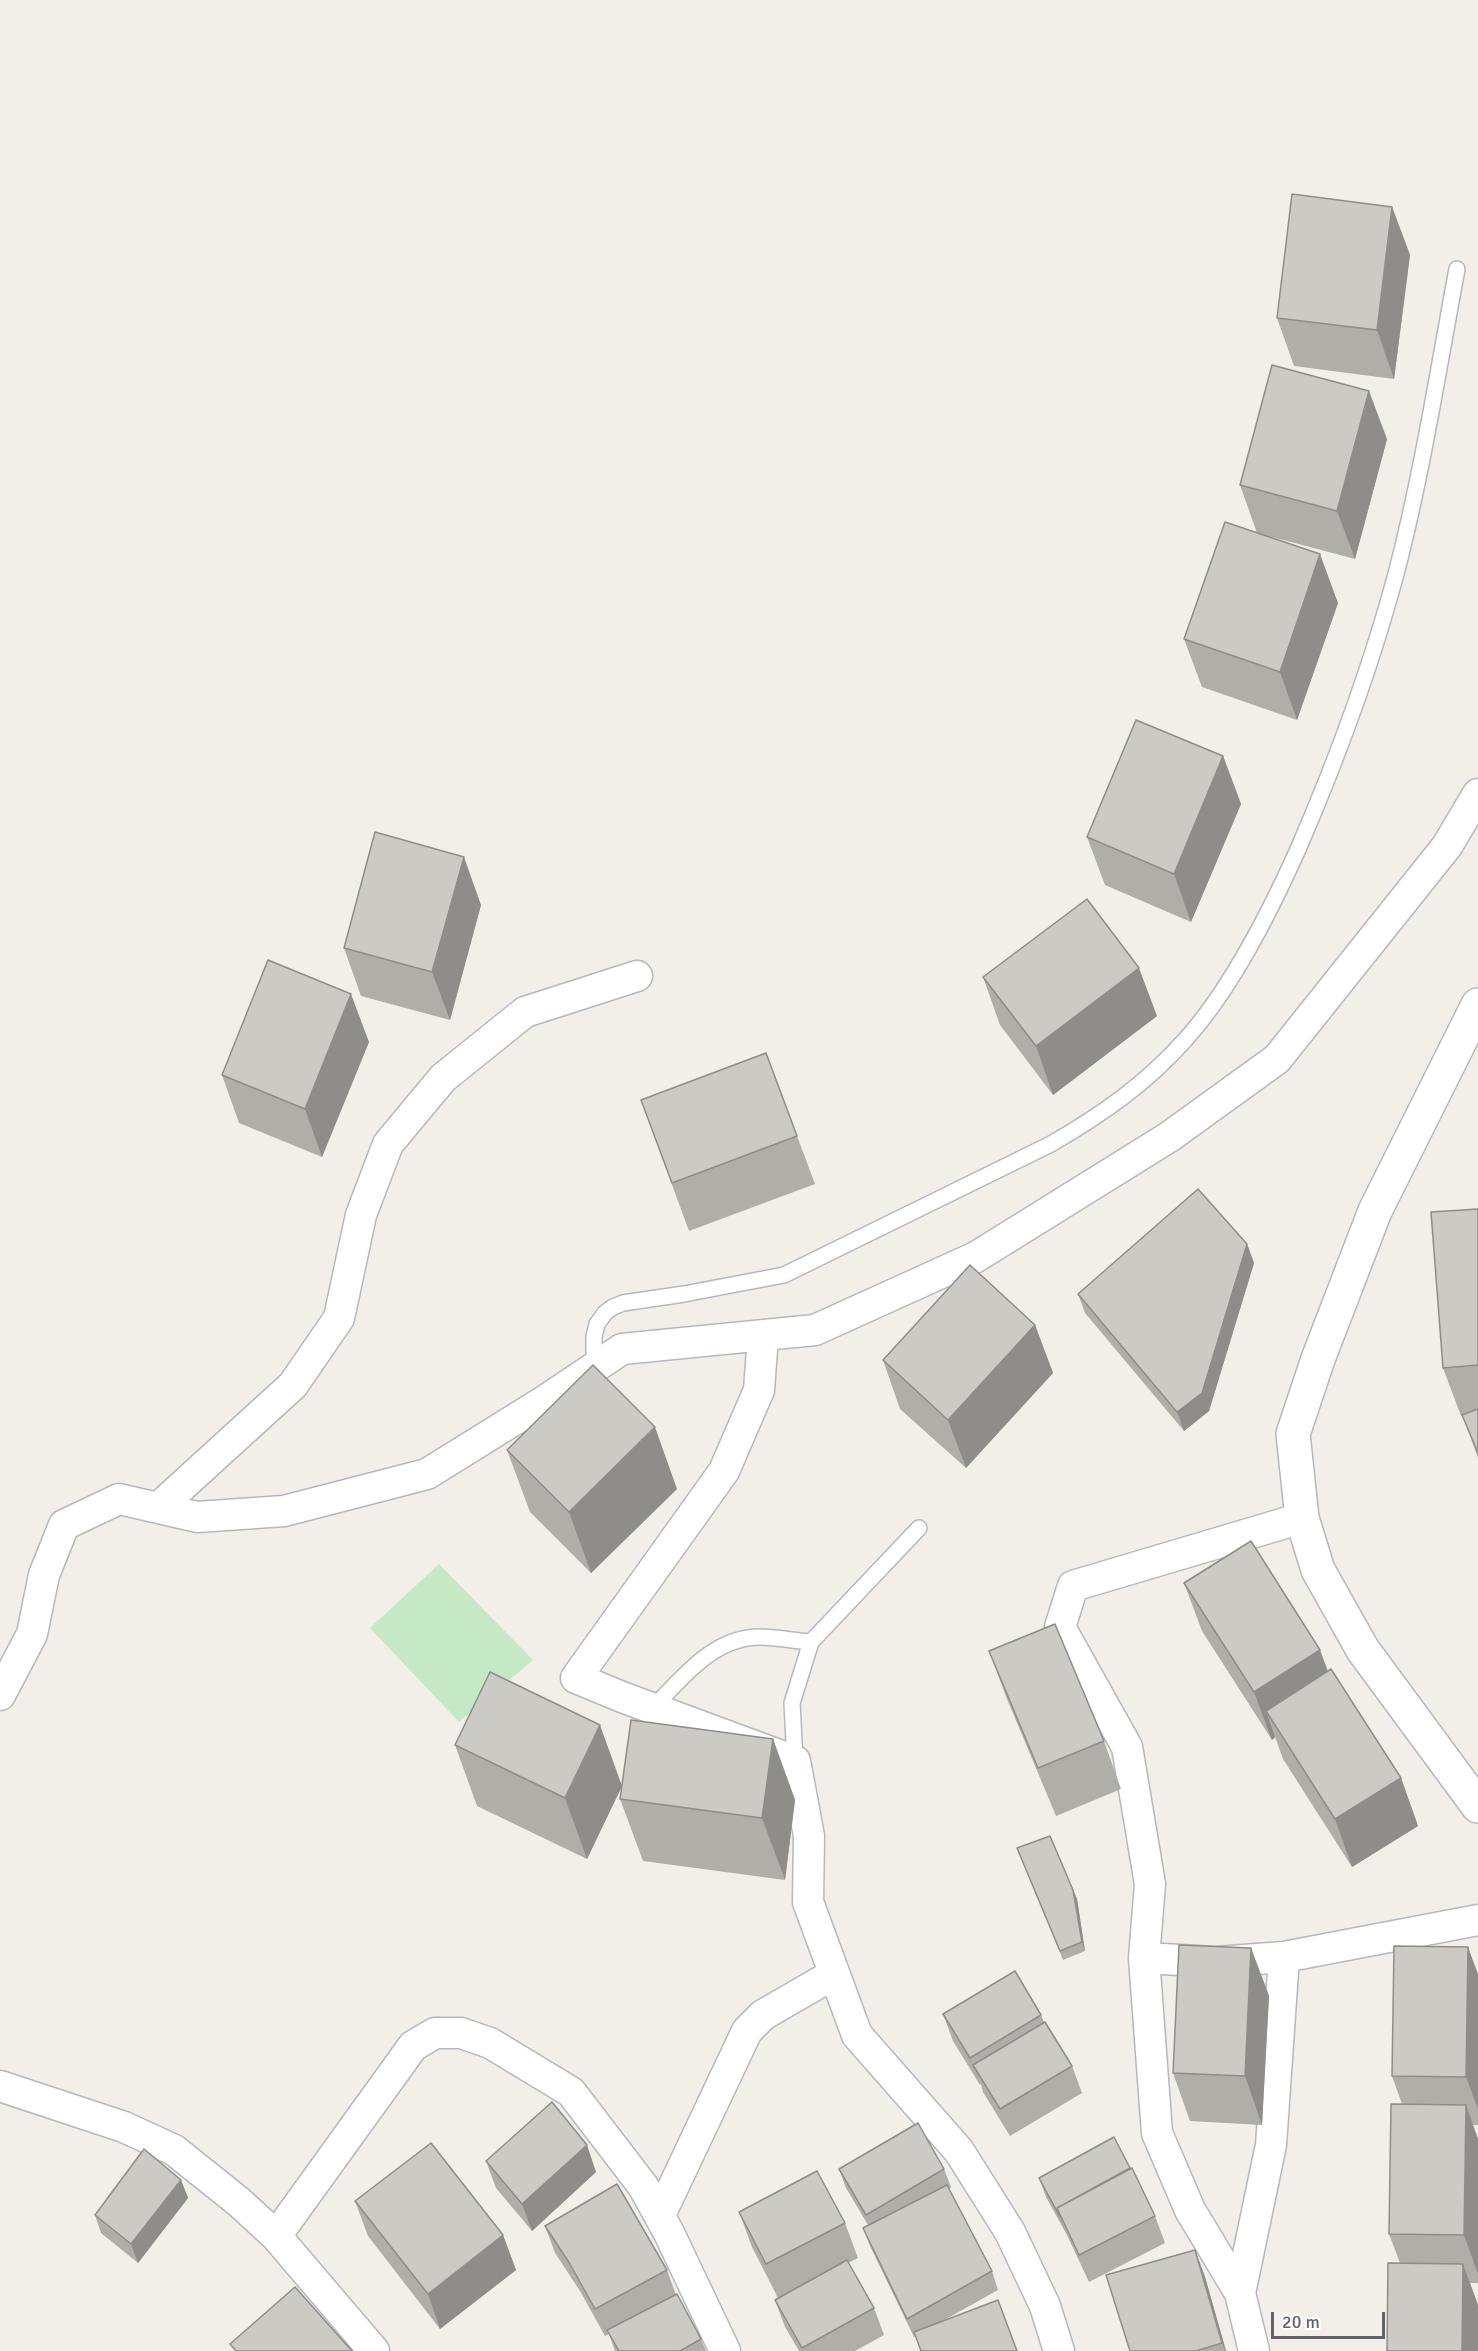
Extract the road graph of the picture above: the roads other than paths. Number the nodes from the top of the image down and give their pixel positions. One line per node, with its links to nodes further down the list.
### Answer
1 (1457, 269): 6 (lane)
2 (1478, 794): 5 (street)
3 (638, 976): 7 (street)
4 (1478, 1005): 8 (street)
5 (763, 1336): 6 (street); 12 (street)
6 (599, 1364): 7 (street)
7 (158, 1509): 11 (street)
8 (1302, 1518): 14 (street); 17 (street)
9 (919, 1528): 10 (lane)
10 (811, 1642): 12 (lane); 13 (lane)
11 (0, 1695)
12 (652, 1709): 13 (street)
13 (795, 1761): 18 (street)
14 (1478, 1806)
15 (1478, 1920): 16 (street)
16 (1284, 1957): 17 (street); 22 (street)
17 (1144, 1958): 22 (street)
18 (834, 1974): 20 (street); 25 (street)
19 (0, 2086): 21 (street)
20 (660, 2215): 21 (street); 24 (street)
21 (276, 2236): 23 (street)
22 (1240, 2293): 26 (street)
23 (374, 2351)
24 (725, 2351)
25 (1059, 2351)
26 (1254, 2351)

